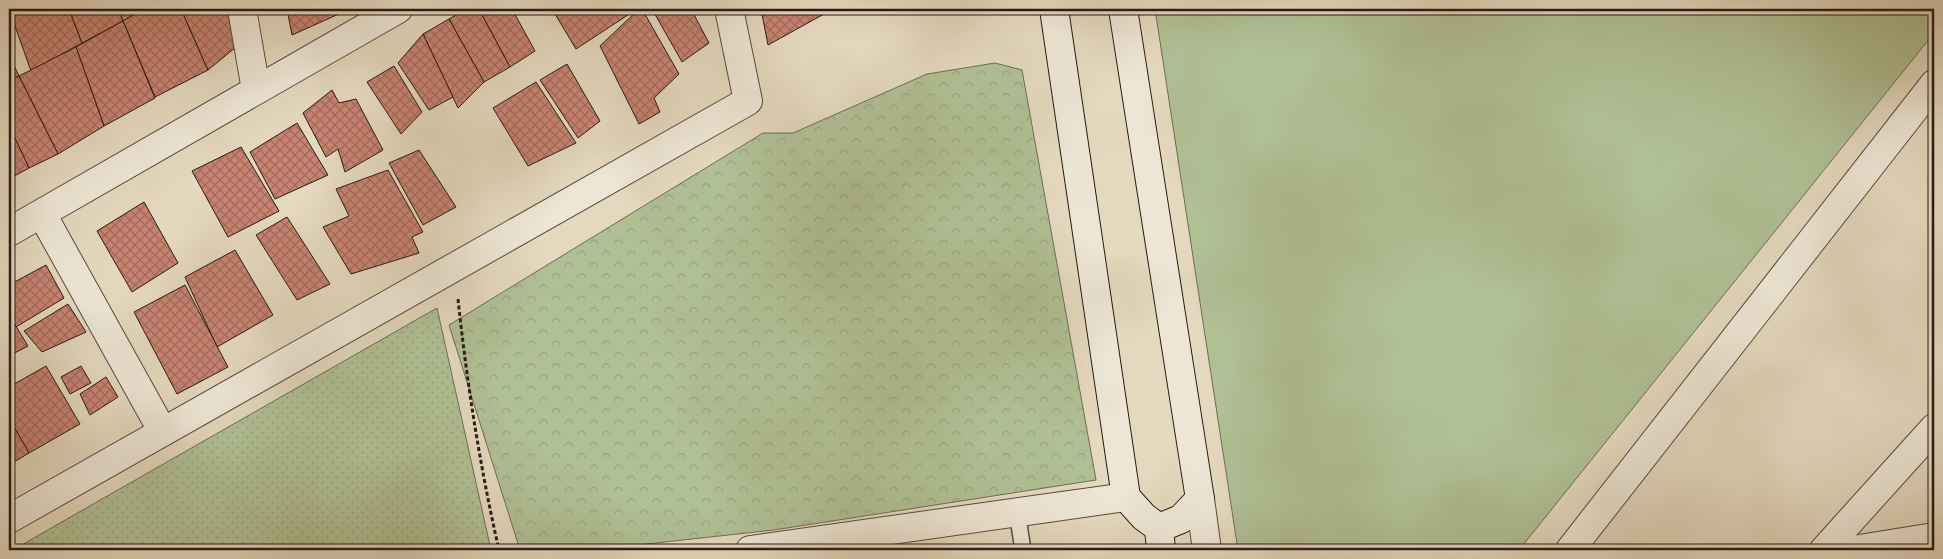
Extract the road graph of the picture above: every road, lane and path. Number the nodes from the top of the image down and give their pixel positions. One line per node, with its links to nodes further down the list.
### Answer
1 (242, 9): 7 (street)
2 (398, 9): 7 (street)
3 (729, 9): 10 (street)
4 (1054, 9): 13 (street)
5 (1124, 9): 14 (street)
6 (1934, 84): 24 (street)
7 (256, 90): 8 (street)
8 (42, 214): 9 (street); 12 (street)
9 (9, 232)
10 (455, 266): 12 (street); 20 (path)
11 (1934, 428): 25 (street)
12 (163, 432): 16 (street)
13 (1126, 497): 15 (street); 18 (street)
14 (1200, 498): 18 (street); 23 (street)
15 (1017, 512): 19 (street); 22 (lane)
16 (9, 519)
17 (1934, 537): 26 (street)
18 (1160, 539)
19 (778, 548): 21 (street)
20 (499, 550)
21 (750, 550)
22 (1022, 550)
23 (1207, 550)
24 (1570, 550)
25 (1824, 550)
26 (1853, 550)

